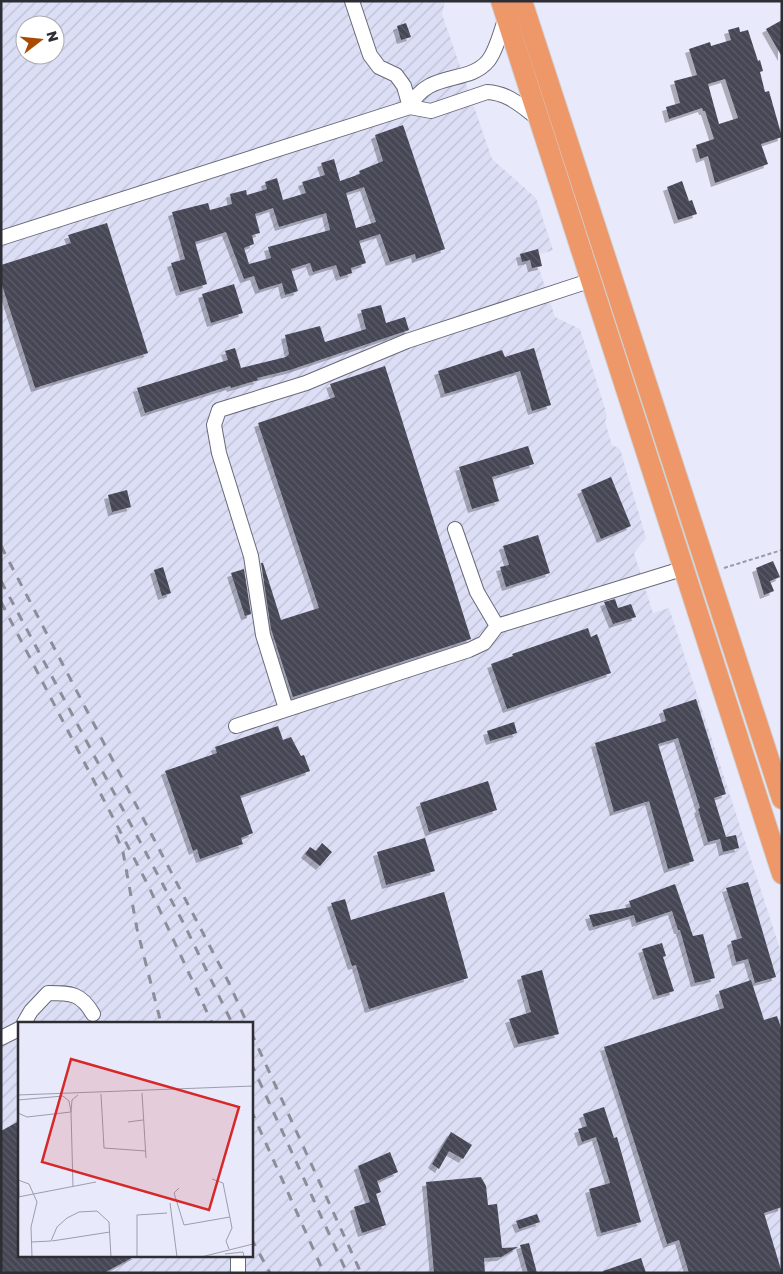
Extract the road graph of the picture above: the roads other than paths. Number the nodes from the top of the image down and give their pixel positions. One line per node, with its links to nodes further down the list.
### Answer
1 (352, 1): 4 (lane)
2 (522, 1): 13 (highway)
3 (501, 7): 4 (lane); 5 (highway)
4 (410, 107): 5 (lane); 6 (lane)
5 (540, 120): 7 (highway)
6 (1, 238)
7 (592, 280): 9 (highway); 11 (lane)
8 (455, 529): 10 (lane)
9 (685, 568): 10 (lane); 14 (highway)
10 (498, 626): 11 (lane)
11 (286, 709): 12 (lane)
12 (236, 726)
13 (782, 799)
14 (782, 874)
15 (93, 1014): 16 (lane)
16 (25, 1022)
17 (18, 1030): 18 (lane)
18 (1, 1038)
19 (238, 1256): 20 (lane)
20 (238, 1273)

